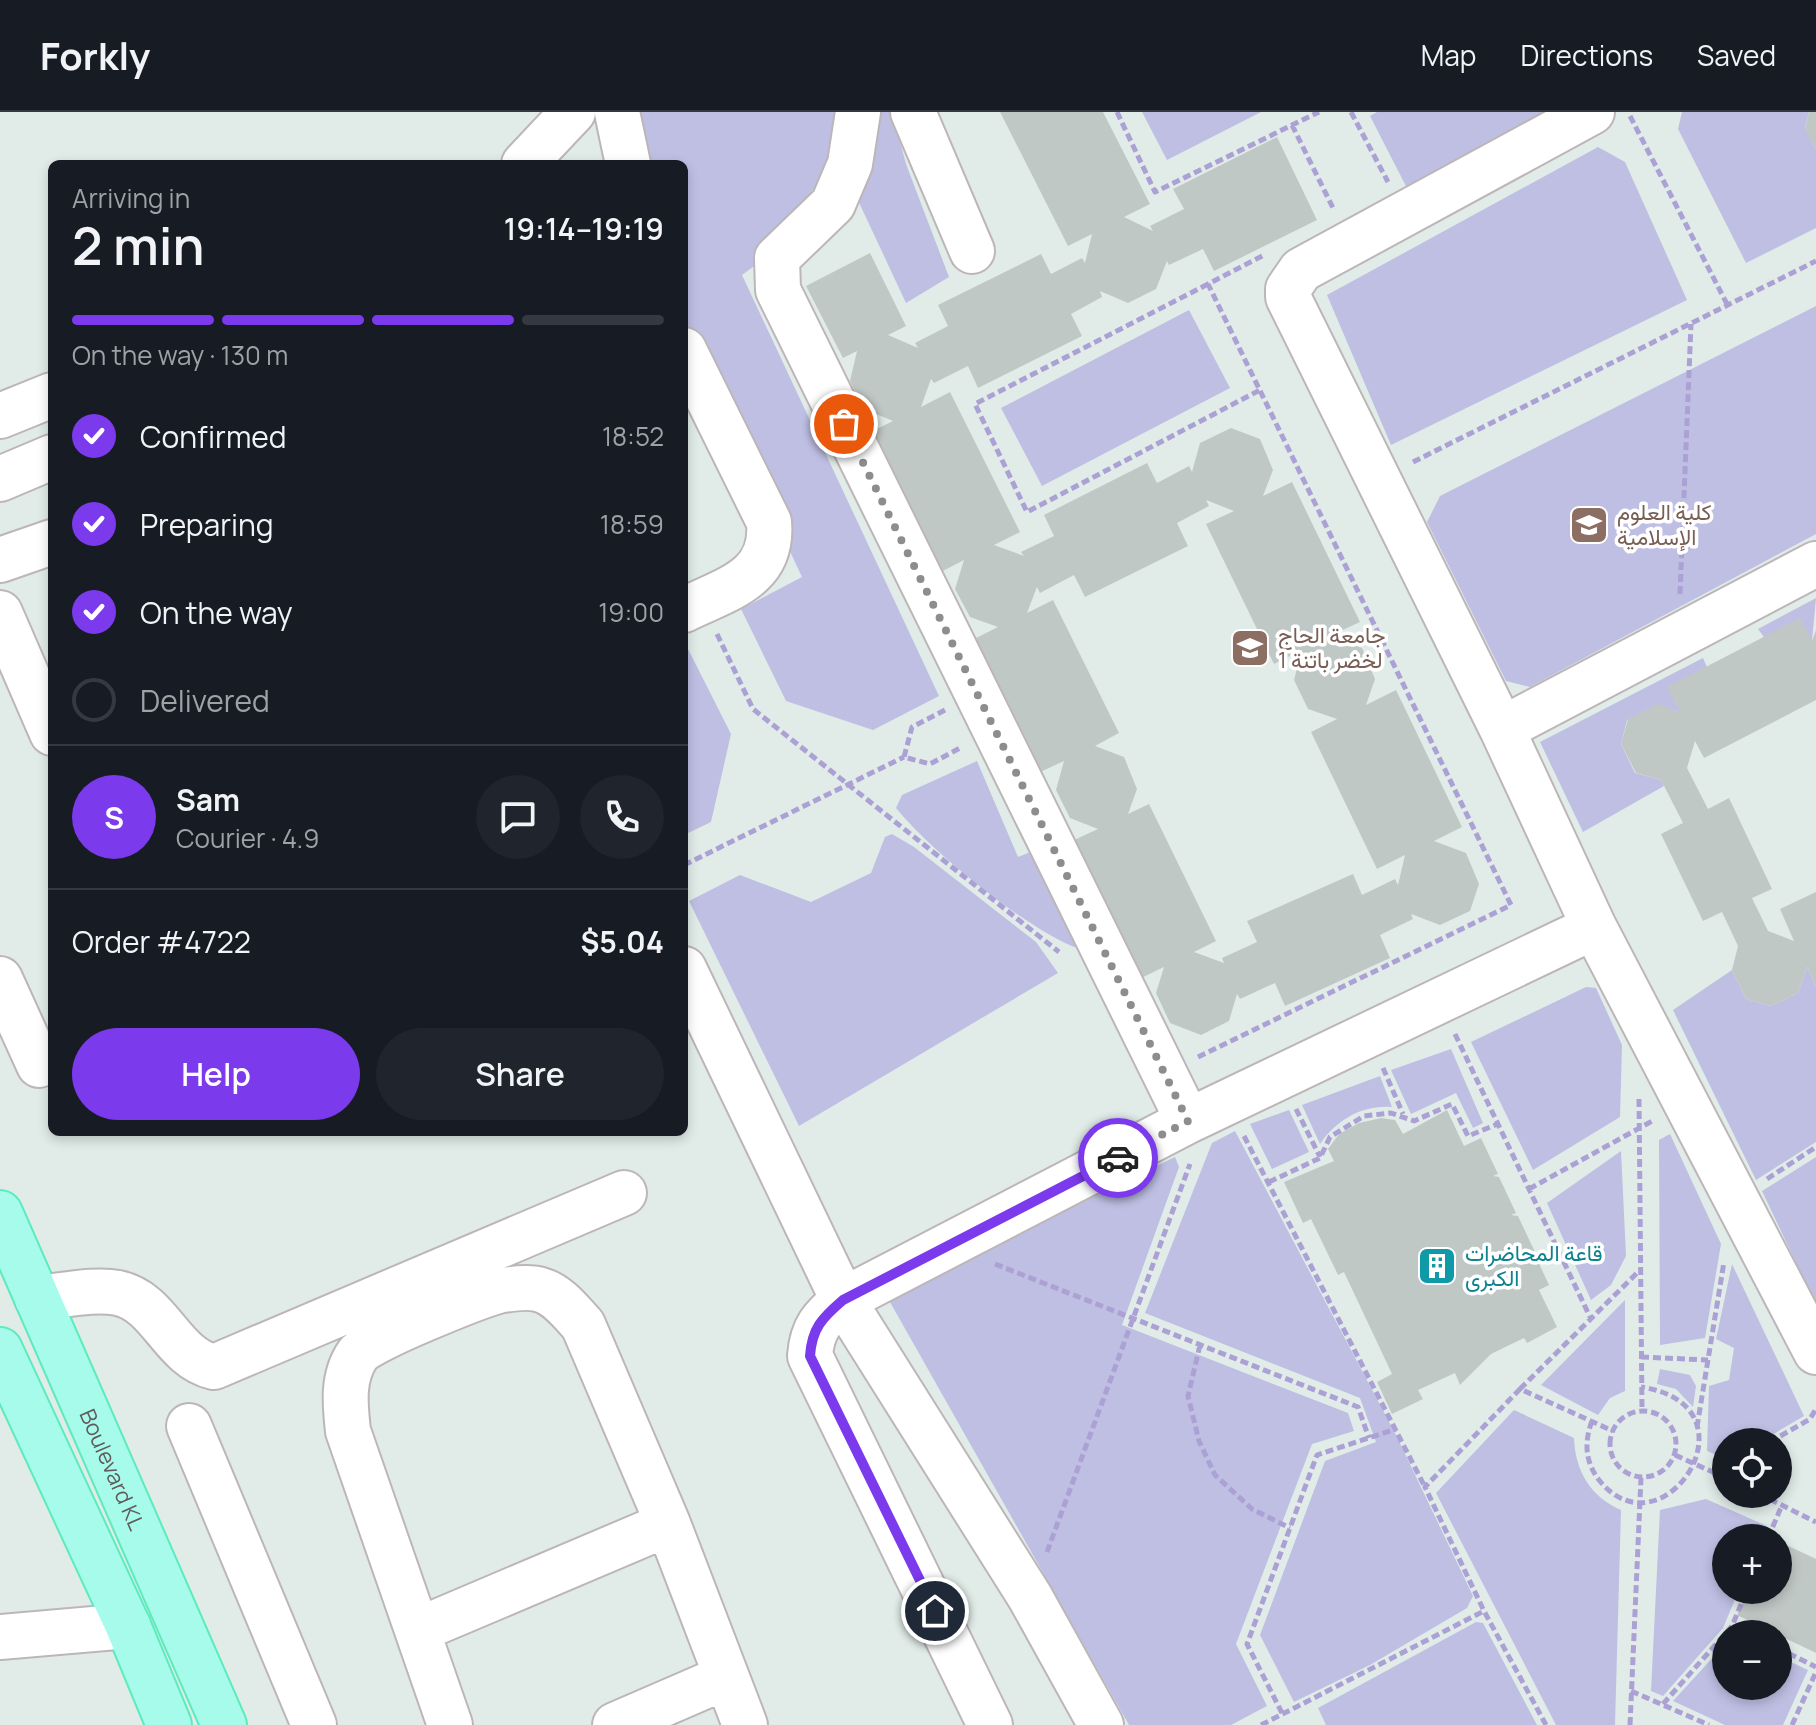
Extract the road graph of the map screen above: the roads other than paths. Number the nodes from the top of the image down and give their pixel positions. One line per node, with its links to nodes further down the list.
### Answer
1 (573, 112): 6 (street)
2 (617, 112): 7 (street)
3 (858, 112): 25 (street)
4 (913, 112): 8 (street)
5 (1592, 112): 20 (street)
6 (528, 160)
7 (627, 160)
8 (972, 251)
9 (688, 358): 17 (street)
10 (48, 397): 11 (street)
11 (0, 416)
12 (48, 459): 13 (street)
13 (0, 479)
14 (48, 543): 15 (street)
15 (0, 560)
16 (1816, 564): 20 (street)
17 (693, 606)
18 (0, 613): 19 (street)
19 (48, 724)
20 (1502, 729): 21 (street)
21 (1594, 927): 25 (street); 31 (street)
22 (688, 977): 29 (street)
23 (0, 979): 24 (street)
24 (39, 1065)
25 (1188, 1121): 29 (street)
26 (624, 1193): 28 (street)
27 (0, 1213): 28 (main road, Boulevard KL)
28 (37, 1298): 39 (main road, Boulevard KL)
29 (843, 1300): 44 (street); 45 (street)
30 (0, 1350): 34 (main road)
31 (1816, 1352)
32 (189, 1426): 40 (street)
33 (668, 1524): 35 (street); 35 (street); 37 (street)
34 (128, 1626): 36 (street); 38 (main road)
35 (418, 1630): 41 (street)
36 (0, 1637)
37 (726, 1677): 42 (street); 43 (street)
38 (169, 1725)
39 (224, 1725)
40 (314, 1725)
41 (450, 1725)
42 (615, 1725)
43 (745, 1725)
44 (990, 1725)
45 (1101, 1725)

